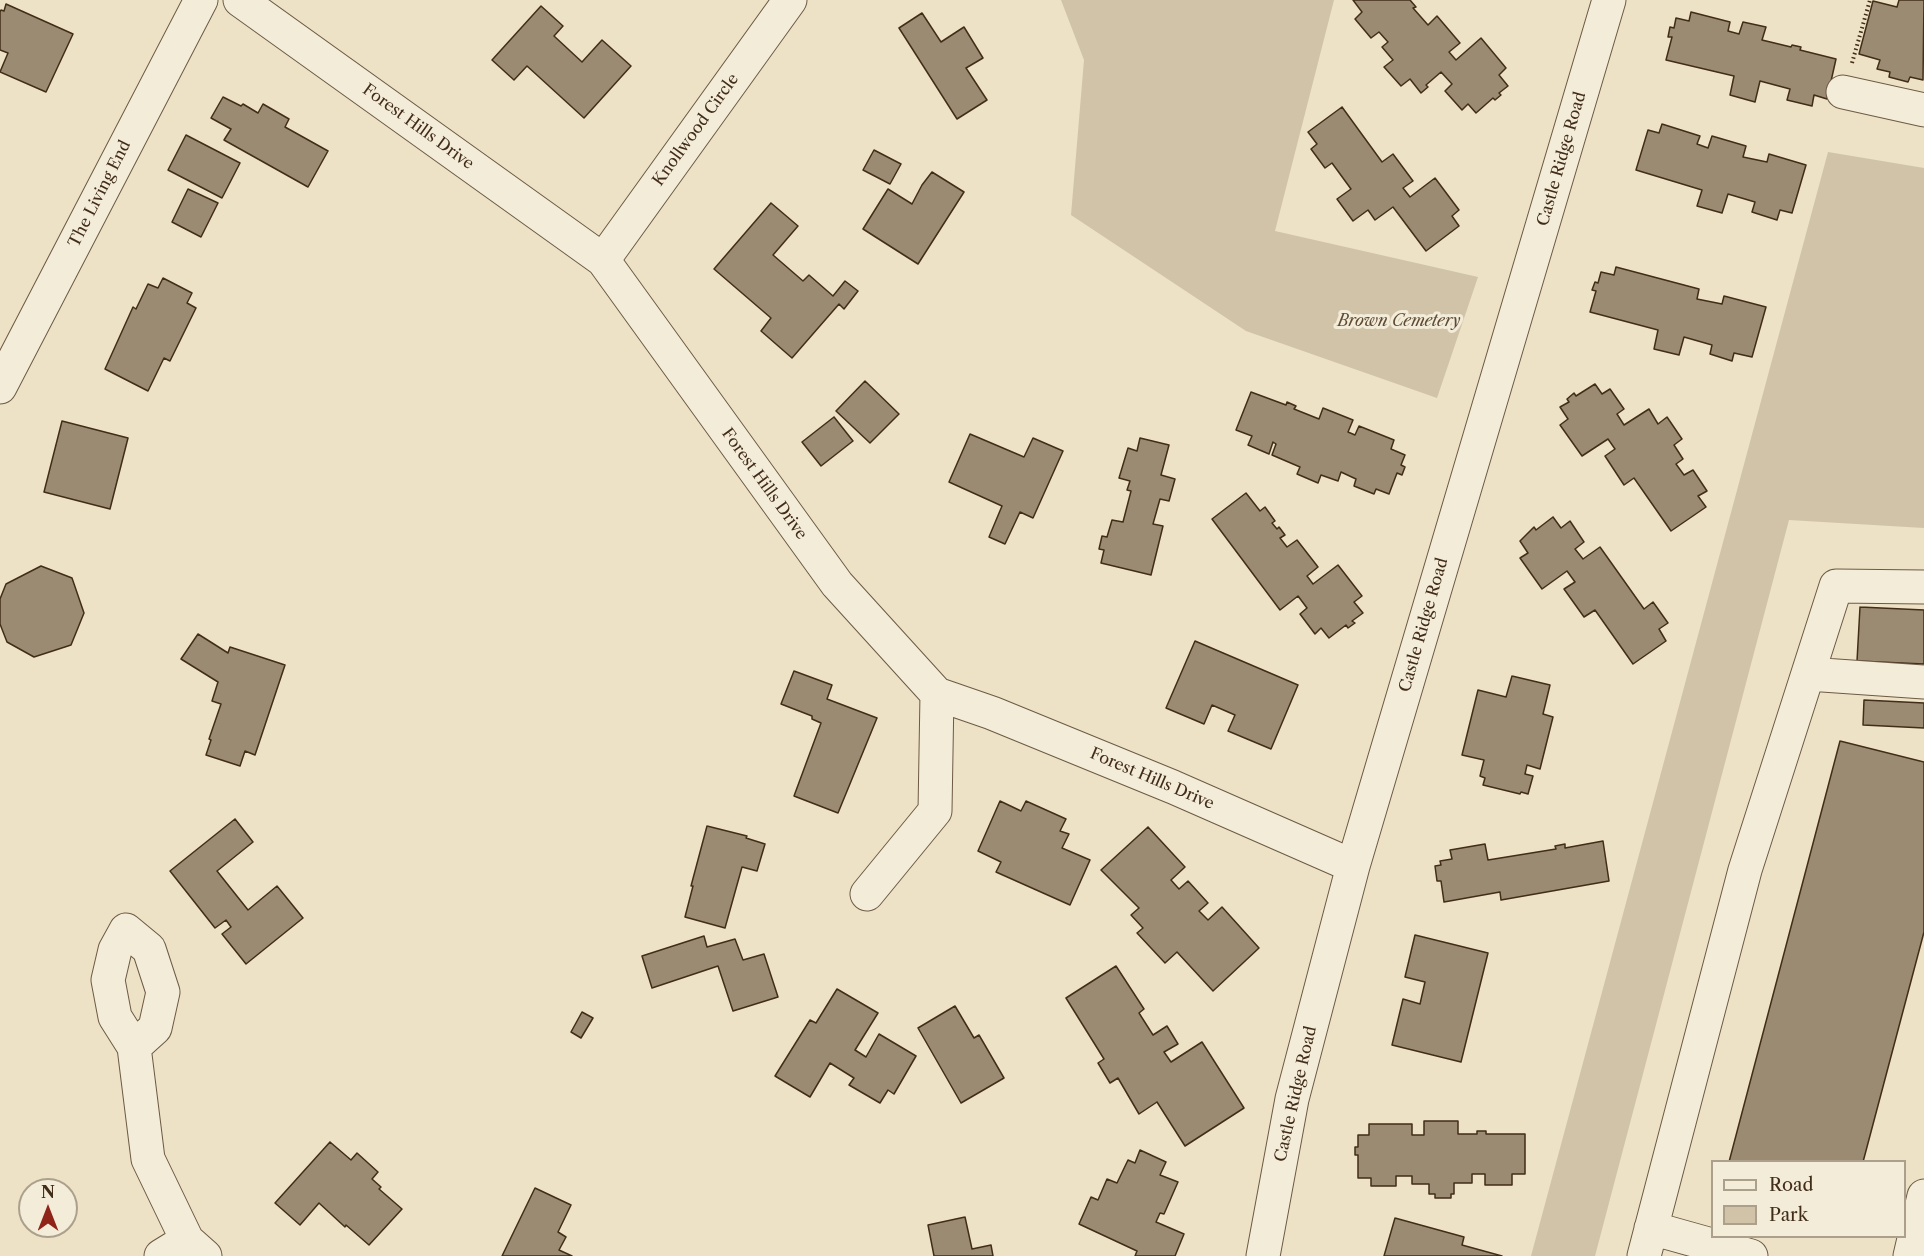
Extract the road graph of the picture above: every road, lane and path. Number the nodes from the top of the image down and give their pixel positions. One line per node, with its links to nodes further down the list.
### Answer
1 (201, 0): 9 (street, The Living End)
2 (240, 0): 8 (street, Forest Hills Drive)
3 (790, 0): 8 (street, Knollwood Circle)
4 (1609, 0): 14 (street, Castle Ridge Road)
5 (1870, 0): 6 (path)
6 (1843, 92): 7 (street)
7 (1924, 110)
8 (603, 260): 13 (street, Forest Hills Drive)
9 (0, 387)
10 (1924, 587): 11 (street)
11 (1808, 674): 12 (street); 18 (street)
12 (1924, 682)
13 (937, 694): 14 (street, Forest Hills Drive); 15 (street)
14 (1353, 866): 20 (street, Castle Ridge Road)
15 (867, 894)
16 (134, 1047): 19 (street)
17 (1924, 1196): 22 (street)
18 (1648, 1242): 21 (street)
19 (184, 1250)
20 (1263, 1256)
21 (1751, 1256)
22 (1910, 1256)

